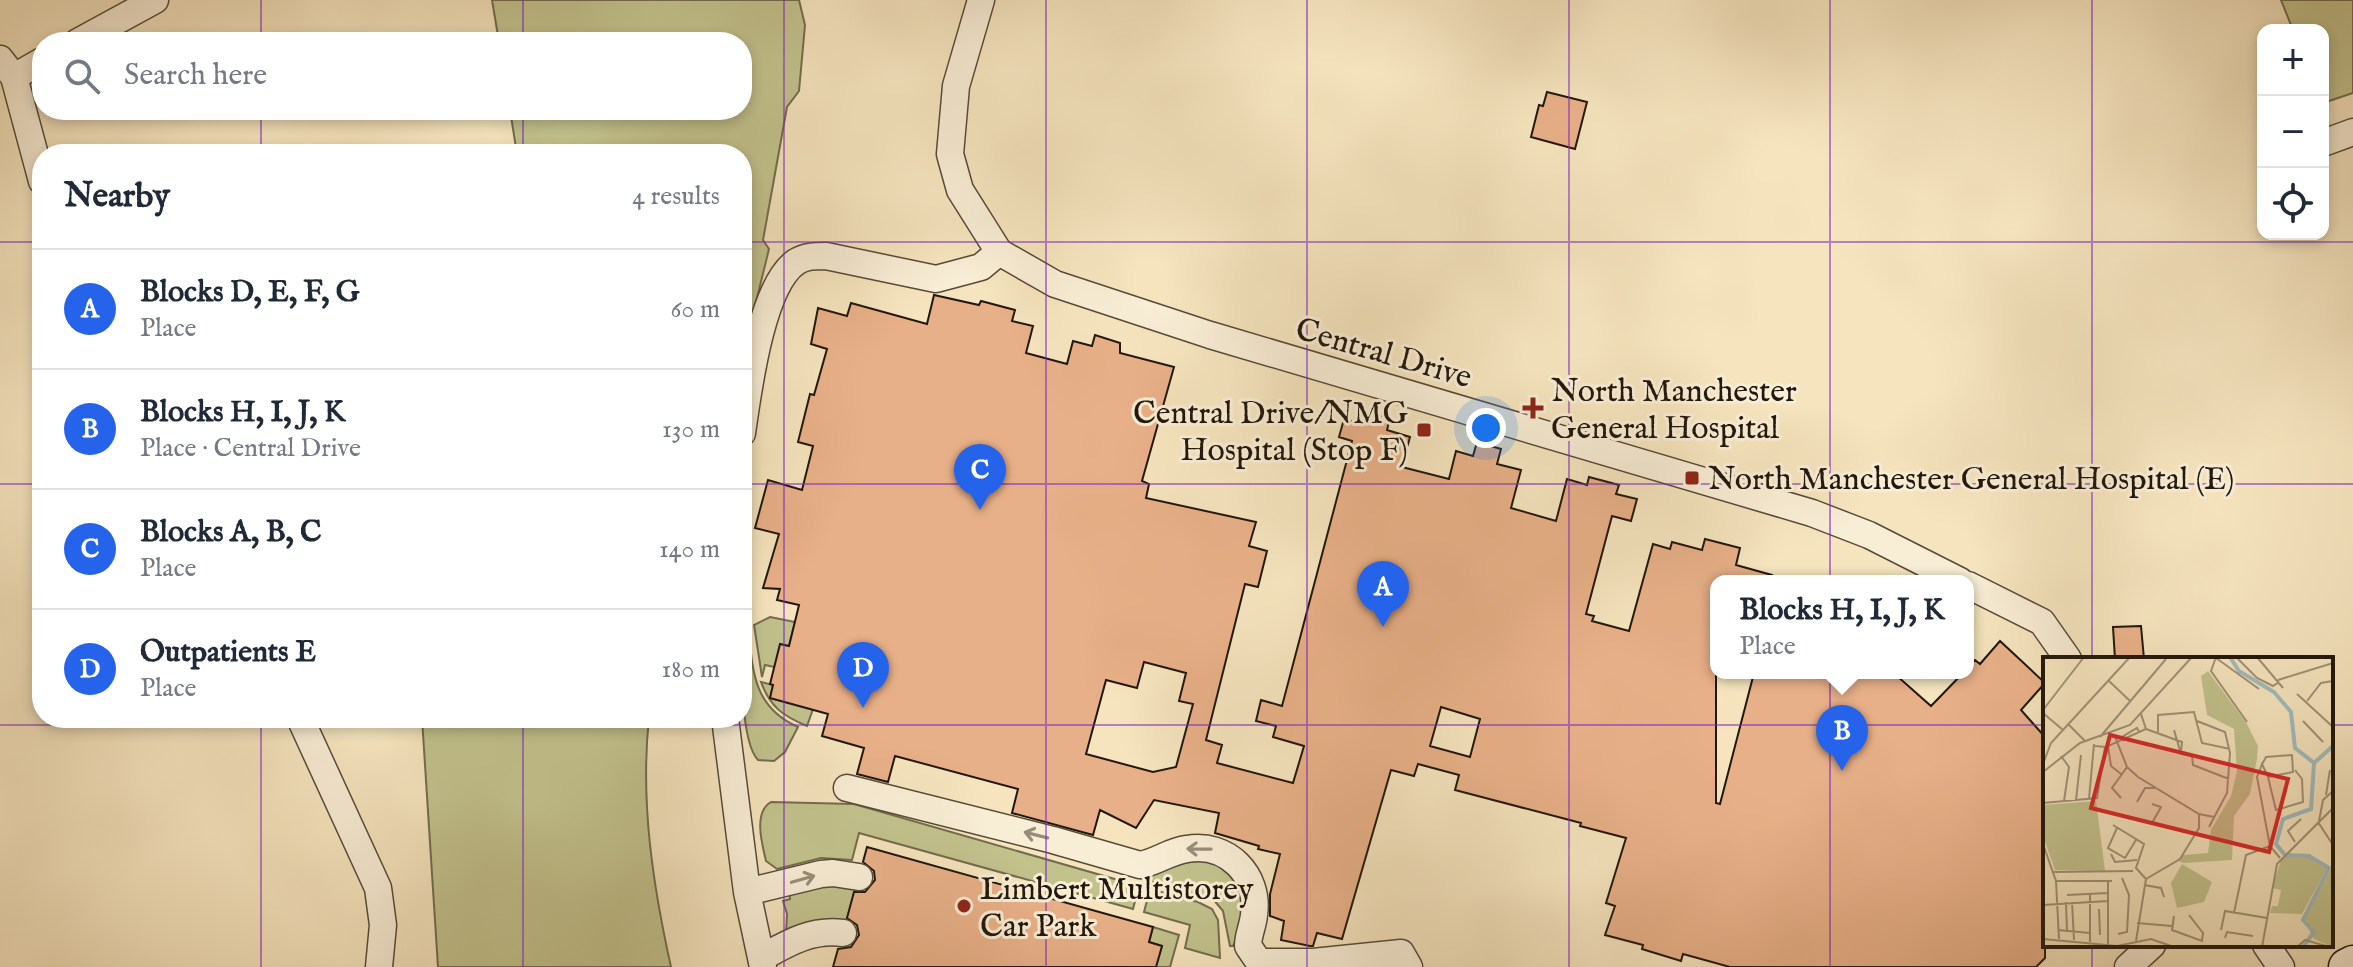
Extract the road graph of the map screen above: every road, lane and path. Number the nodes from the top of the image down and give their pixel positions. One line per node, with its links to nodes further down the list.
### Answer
1 (155, 0): 3 (street)
2 (981, 0): 9 (street)
3 (96, 32)
4 (32, 63): 5 (street)
5 (7, 68): 8 (street)
6 (2353, 132): 7 (street)
7 (2329, 141)
8 (32, 149)
9 (999, 252): 10 (street); 11 (street, Central Drive)
10 (752, 371)
11 (1948, 575)
12 (1974, 588): 13 (street)
13 (2067, 657)
14 (305, 728): 24 (street)
15 (726, 728): 18 (street)
16 (847, 788): 25 (street, one-way to 16)
17 (859, 877): 18 (street, one-way to 17)
18 (747, 892): 22 (street)
19 (843, 933): 22 (street)
20 (2150, 947): 26 (street)
21 (2267, 947): 27 (street)
22 (762, 962)
23 (2353, 964): 28 (street)
24 (379, 967)
25 (1409, 967)
26 (2128, 967)
27 (2281, 967)
28 (2347, 967)

